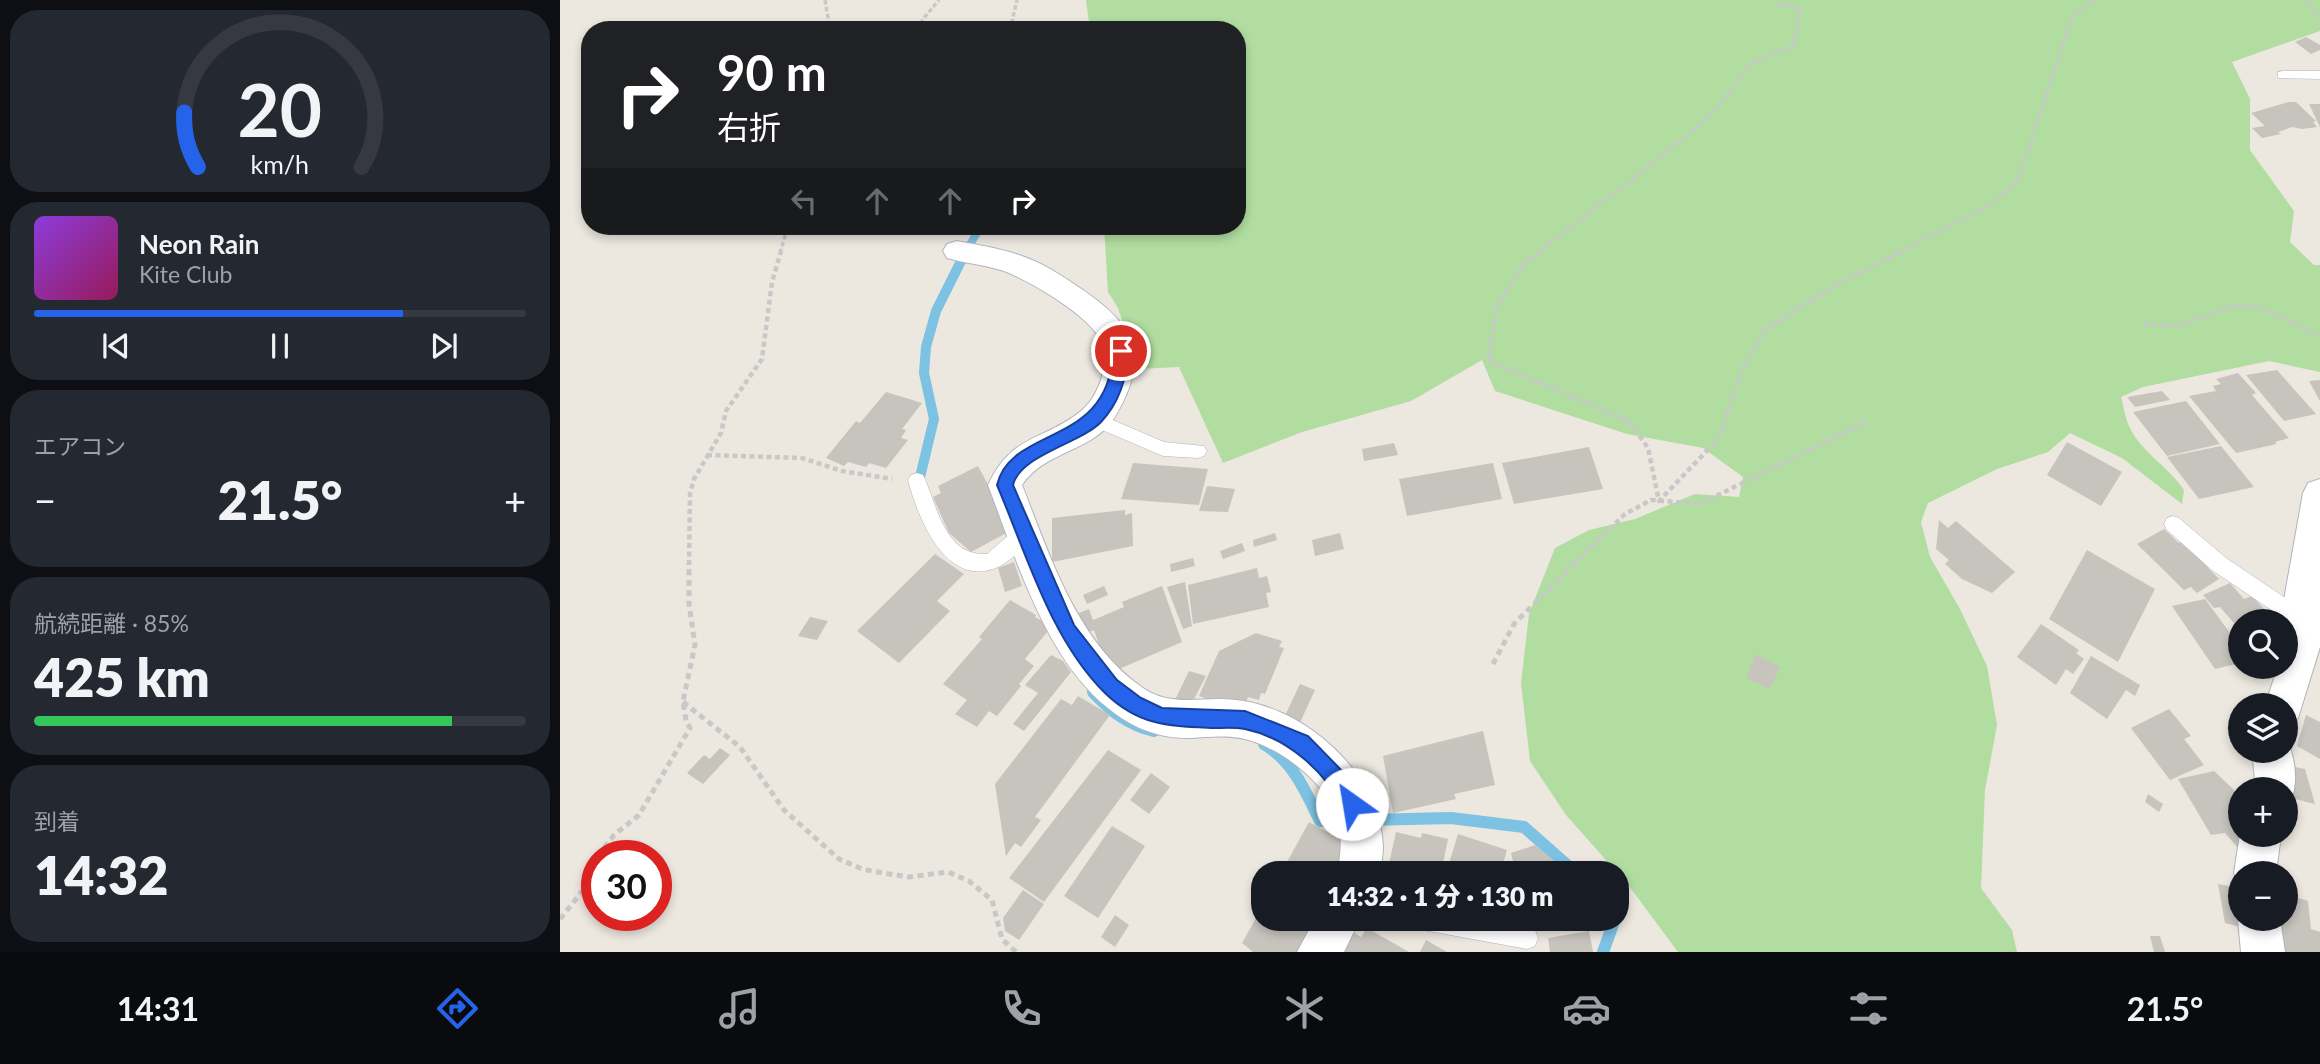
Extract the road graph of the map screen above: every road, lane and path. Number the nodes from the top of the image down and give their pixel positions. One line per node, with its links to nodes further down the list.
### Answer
1 (825, 0): 8 (path)
2 (939, 0): 9 (path)
3 (1017, 0): 10 (path)
4 (2094, 0): 23 (path)
5 (2307, 0): 7 (path)
6 (1775, 3): 23 (path)
7 (2320, 20)
8 (828, 21)
9 (922, 21)
10 (1012, 21)
11 (2283, 75): 12 (lane)
12 (2320, 75)
13 (785, 235): 20 (path)
14 (957, 251): 17 (street)
15 (2143, 324): 16 (path)
16 (2320, 337)
17 (1094, 419): 19 (lane); 25 (street)
18 (1868, 421): 23 (path)
19 (1198, 451)
20 (707, 455): 21 (path); 29 (path)
21 (917, 480): 25 (lane)
22 (2320, 493): 26 (street)
23 (1659, 501): 27 (path)
24 (2173, 524): 26 (lane)
25 (1024, 533): 31 (street)
26 (2302, 621): 28 (street)
27 (1493, 664)
28 (2288, 693)
29 (683, 701): 30 (path); 38 (path)
30 (610, 840)
31 (1363, 861)
32 (581, 894): 33 (path)
33 (560, 919)
34 (1332, 931): 39 (street)
35 (1489, 931): 37 (lane)
36 (2260, 931): 40 (street)
37 (1527, 938)
38 (1016, 952)
39 (1319, 952)
40 (2263, 952)

